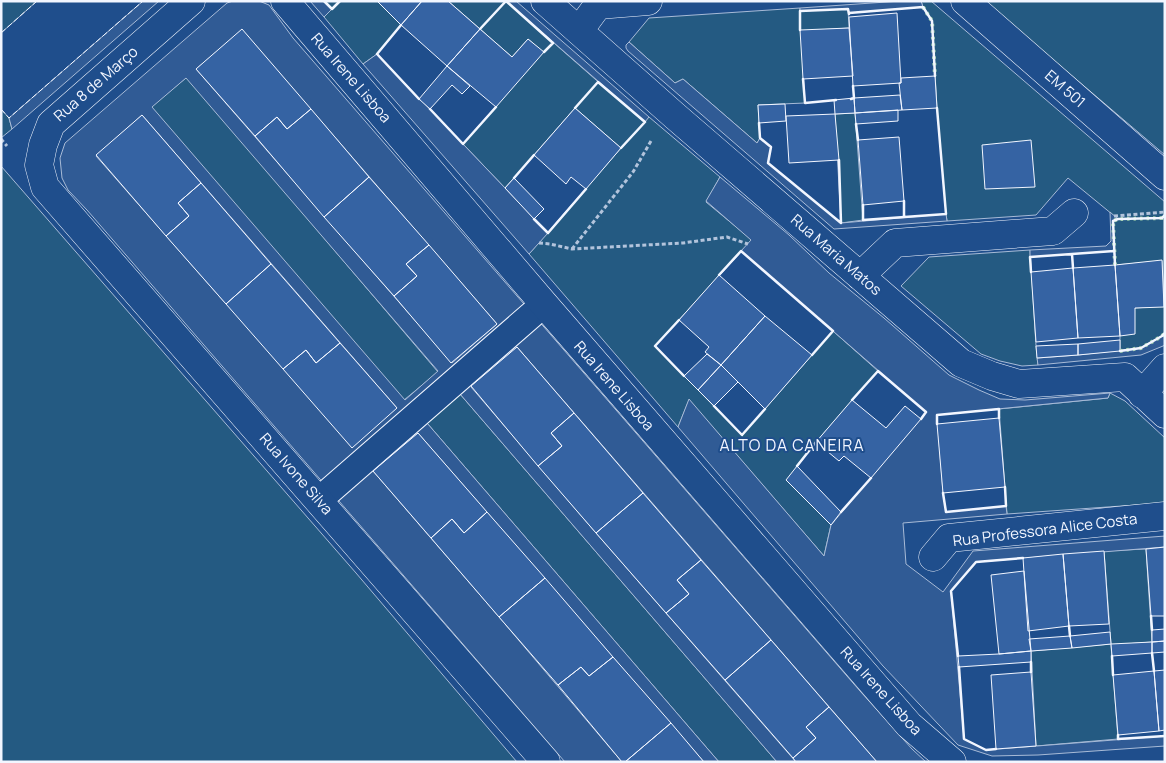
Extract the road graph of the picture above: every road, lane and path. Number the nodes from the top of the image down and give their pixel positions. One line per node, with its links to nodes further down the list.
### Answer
1 (191, 1): 9 (street, Rua 8 de Março)
2 (285, 1): 17 (street, Rua Irene Lisboa)
3 (545, 1): 6 (street, Rua Maria Matos)
4 (648, 1): 6 (street)
5 (965, 1): 8 (street, EM 501 / EM 501)
6 (579, 31): 16 (street, Rua Maria Matos)
7 (652, 138): 15 (path)
8 (1165, 176)
9 (45, 186): 21 (street, Rua Ivone Silva)
10 (1165, 212): 12 (path)
11 (1074, 213): 16 (street)
12 (1114, 216)
13 (539, 243): 15 (path)
14 (748, 244): 15 (path)
15 (572, 249)
16 (860, 276): 19 (street, Rua Maria Matos)
17 (544, 304): 21 (street); 24 (street, Rua Irene Lisboa)
18 (1165, 368): 19 (street)
19 (1142, 394): 20 (street, Rua Maria Matos)
20 (1165, 414)
21 (319, 500): 25 (street, Rua Ivone Silva)
22 (1165, 516): 23 (street, Rua Professora Alice Costa)
23 (933, 557)
24 (950, 761)
25 (546, 762)

